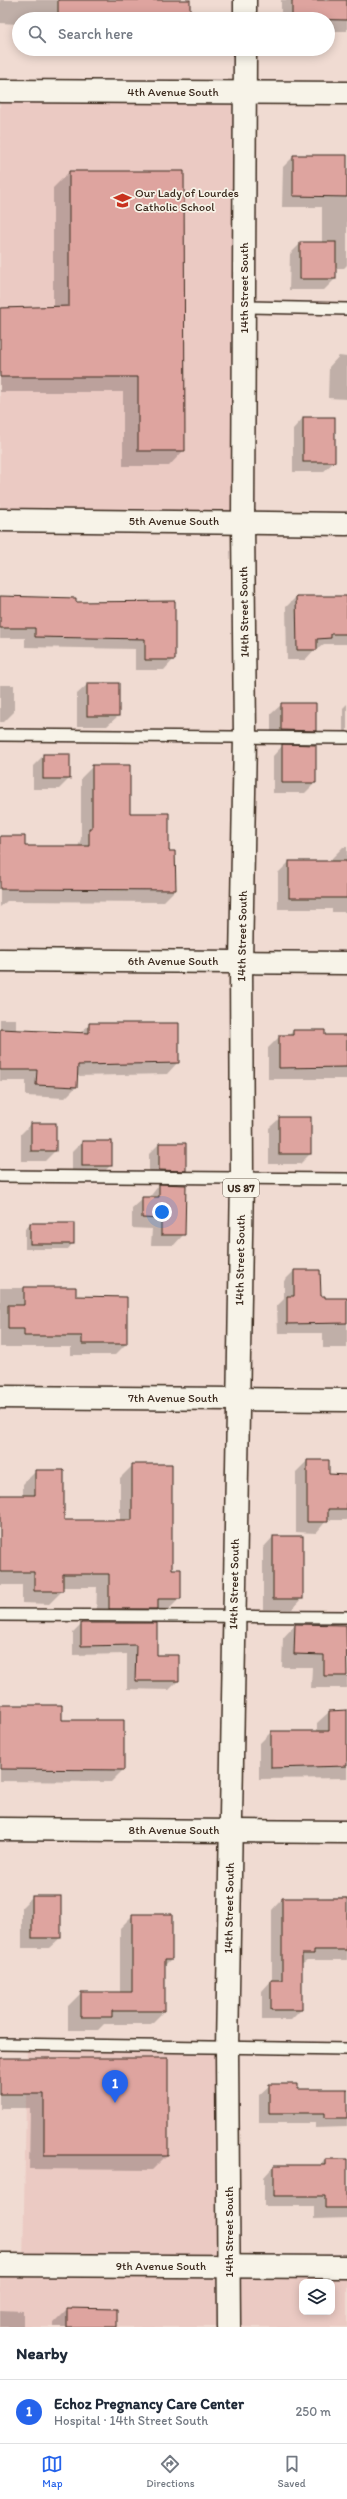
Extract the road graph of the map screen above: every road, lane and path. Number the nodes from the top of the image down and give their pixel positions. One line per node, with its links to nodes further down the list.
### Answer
1 (245, 0): 2 (main road)
2 (245, 12)
3 (245, 56): 5 (main road, 14th Street South / US 87)
4 (0, 91): 5 (main road, 4th Avenue South)
5 (245, 93): 6 (main road, 4th Avenue South); 7 (main road, 14th Street South / US 87)
6 (347, 93)
7 (244, 307): 8 (lane); 10 (main road, 14th Street South / US 87)
8 (347, 309)
9 (0, 520): 10 (main road, 5th Avenue South)
10 (243, 522): 11 (main road, 5th Avenue South); 13 (main road, 14th Street South / US 87)
11 (347, 524)
12 (0, 735): 13 (lane)
13 (245, 737): 14 (lane); 16 (main road, 14th Street South / US 87)
14 (347, 738)
15 (0, 960): 16 (main road, 6th Avenue South)
16 (241, 962): 17 (main road, 6th Avenue South); 19 (main road, 14th Street South / US 87)
17 (347, 963)
18 (0, 1176): 19 (lane)
19 (242, 1179): 20 (lane); 22 (main road, 14th Street South / US 87)
20 (347, 1179)
21 (0, 1397): 22 (main road, 7th Avenue South)
22 (238, 1399): 23 (main road, 7th Avenue South); 25 (main road, 14th Street South / US 87)
23 (347, 1400)
24 (0, 1615): 25 (lane)
25 (234, 1617): 26 (lane); 28 (main road, 14th Street South / US 87)
26 (347, 1617)
27 (0, 1829): 28 (main road, 8th Avenue South)
28 (230, 1830): 29 (main road, 8th Avenue South); 31 (main road, 14th Street South / US 87)
29 (347, 1832)
30 (0, 2044): 31 (lane)
31 (227, 2049): 32 (lane); 34 (main road, 14th Street South / US 87)
32 (347, 2049)
33 (0, 2265): 34 (main road, 9th Avenue South)
34 (229, 2266): 35 (main road, 9th Avenue South); 36 (main road, 14th Street South / US 87)
35 (347, 2267)
36 (229, 2327)

